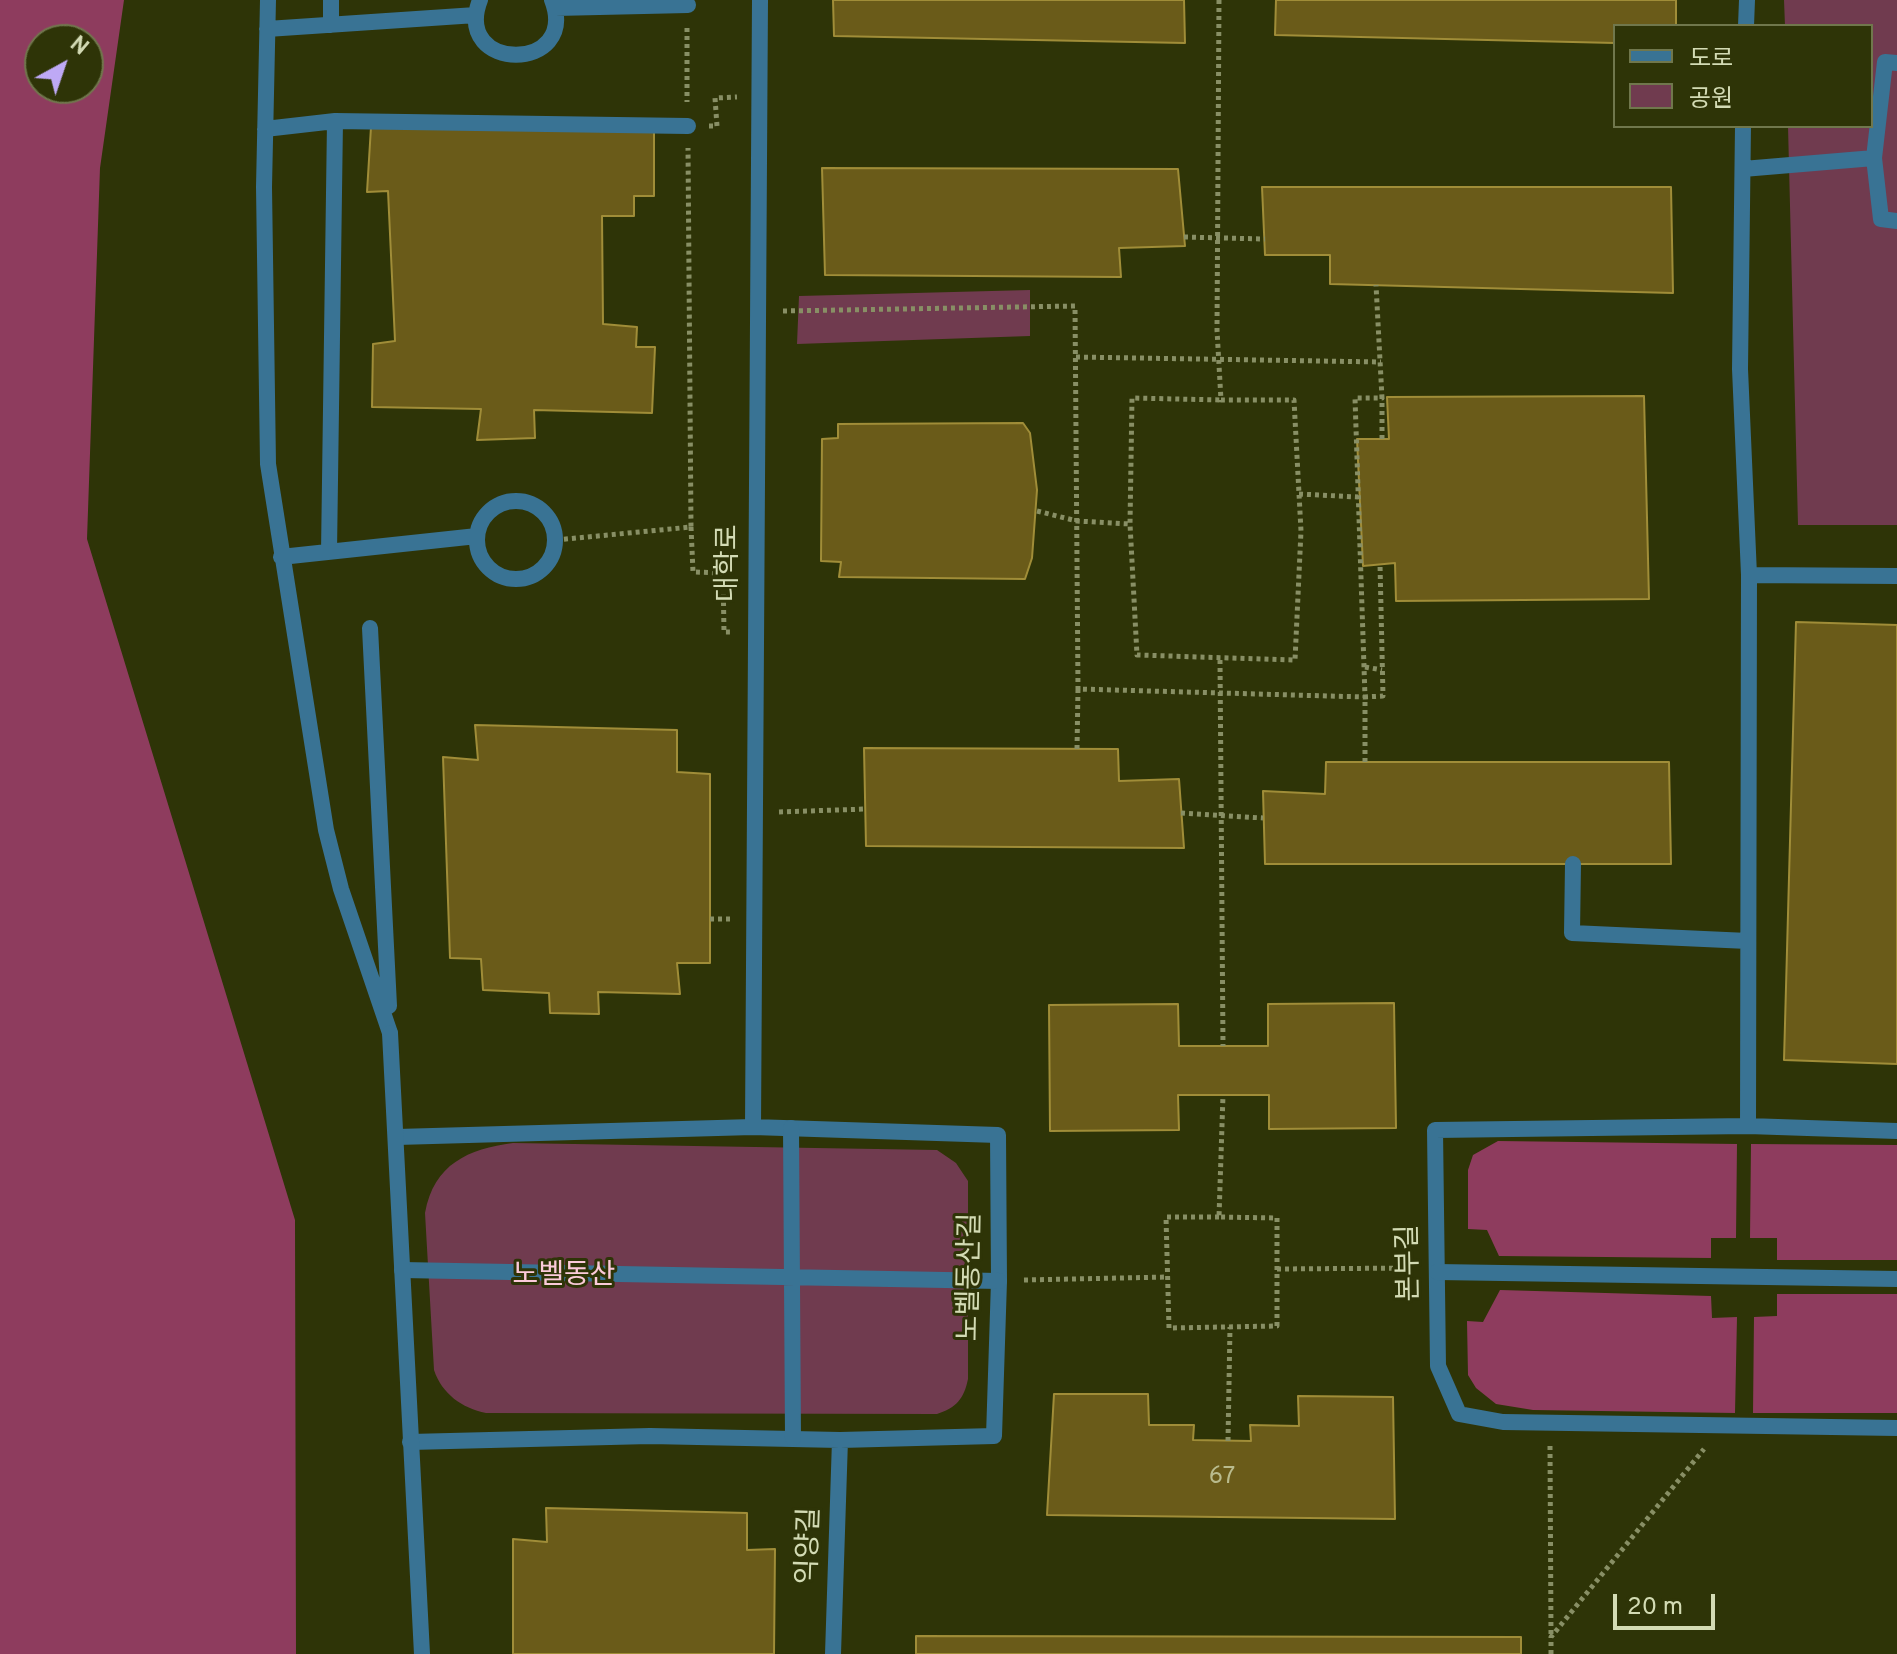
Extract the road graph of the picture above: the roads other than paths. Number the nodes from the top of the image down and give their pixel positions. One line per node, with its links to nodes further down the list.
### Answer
1 (268, 0): 10 (street)
2 (331, 0): 9 (street)
3 (760, 0): 29 (street, 대학로)
4 (1747, 0): 8 (street)
5 (553, 4): 6 (street); 7 (street)
6 (688, 5)
7 (478, 7): 9 (street)
8 (1746, 24)
9 (331, 25): 10 (street)
10 (267, 29): 15 (street)
11 (1897, 63): 16 (street)
12 (335, 121): 13 (street); 15 (street); 20 (street)
13 (688, 126)
14 (1743, 128): 17 (street)
15 (265, 129): 21 (street)
16 (1874, 158): 17 (street); 18 (street)
17 (1743, 169): 22 (street)
18 (1897, 221)
19 (477, 536): 19 (street); 20 (street)
20 (329, 552): 21 (street)
21 (281, 557): 27 (street)
22 (1749, 575): 23 (street); 26 (street)
23 (1897, 576)
24 (370, 628): 27 (street)
25 (1573, 864): 26 (street)
26 (1748, 941): 28 (street)
27 (390, 1033): 32 (street)
28 (1748, 1126): 31 (street, 본부길); 34 (street, 본부길)
29 (753, 1127): 30 (street, 노벨동산길); 32 (street, 노벨동산길)
30 (791, 1128): 35 (street); 37 (street, 노벨동산길)
31 (1897, 1131)
32 (397, 1137): 33 (street)
33 (402, 1270): 35 (street); 41 (street)
34 (1437, 1272): 36 (street); 38 (street, 본부길)
35 (792, 1276): 37 (street); 39 (street)
36 (1897, 1279)
37 (999, 1281): 40 (street, 노벨동산길)
38 (1897, 1428)
39 (793, 1438): 40 (street, 노벨동산길); 41 (street, 노벨동산길)
40 (840, 1440): 43 (street, 익양길)
41 (410, 1442): 42 (street)
42 (422, 1654)
43 (833, 1654)

